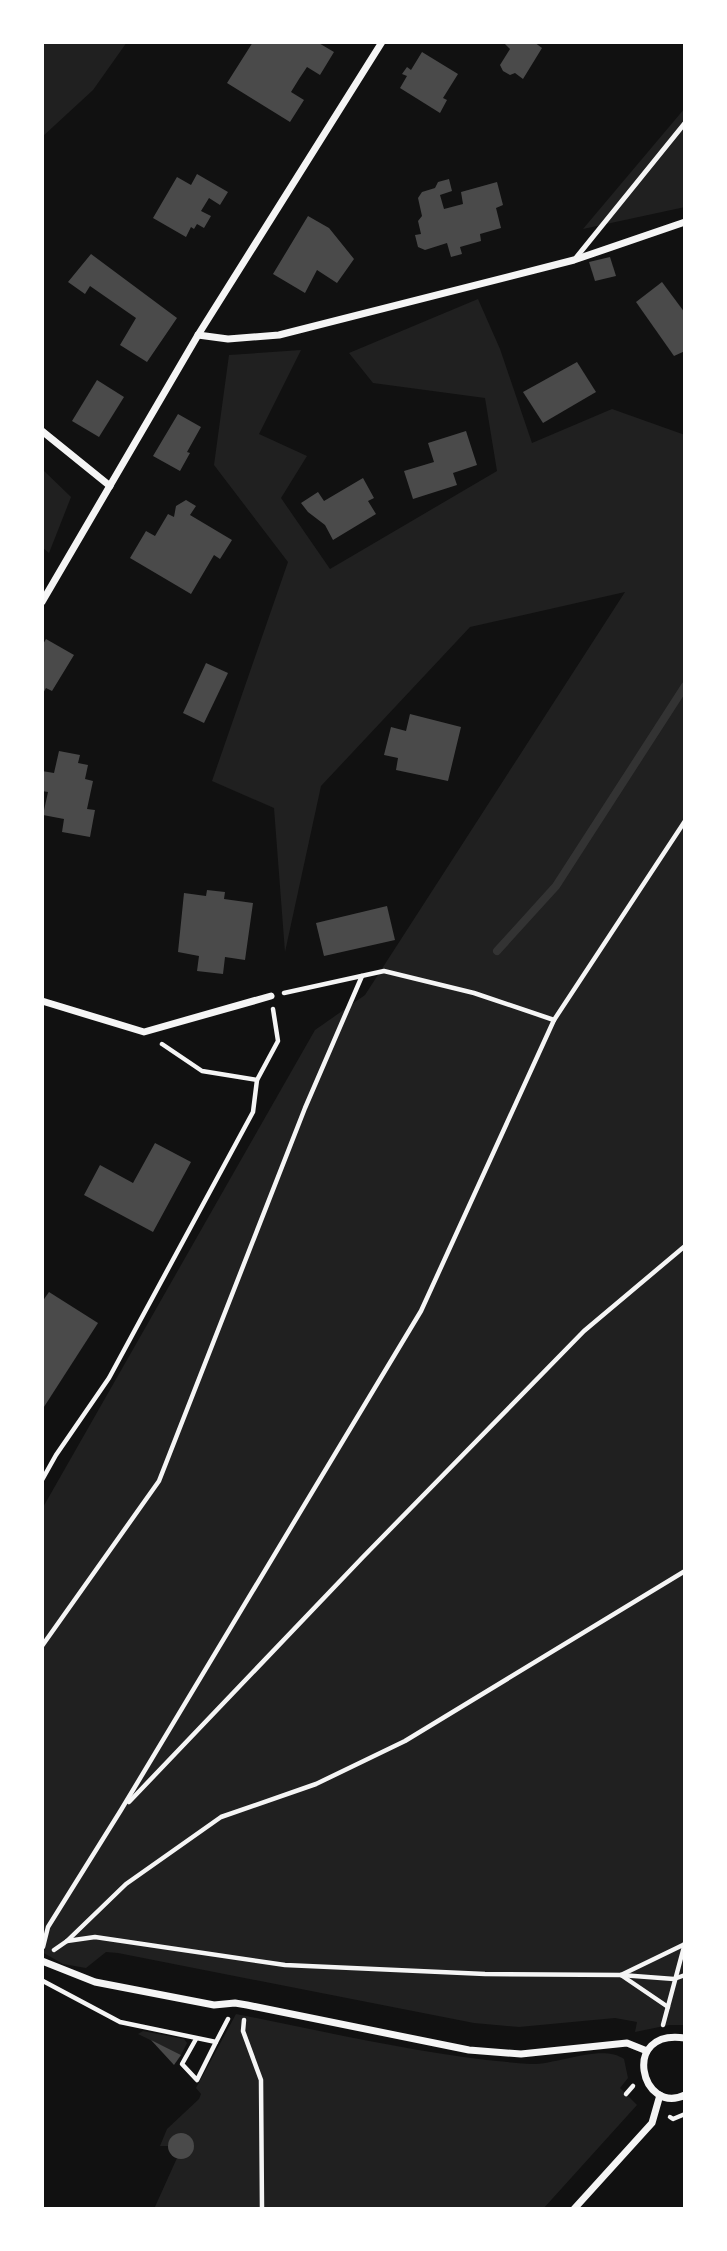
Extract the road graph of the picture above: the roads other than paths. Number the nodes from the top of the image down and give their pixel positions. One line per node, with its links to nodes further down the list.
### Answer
1 (382, 42): 5 (street)
2 (685, 123): 4 (lane)
3 (685, 222): 4 (street)
4 (574, 260): 5 (street)
5 (198, 335): 7 (street)
6 (42, 431): 7 (street)
7 (110, 486): 8 (street)
8 (42, 601)
9 (271, 996): 10 (street)
10 (42, 1001)
11 (42, 1961): 13 (street)
12 (685, 2038): 13 (street)
13 (647, 2051): 14 (street)
14 (660, 2095): 15 (street); 16 (street)
15 (685, 2095)
16 (574, 2209)

